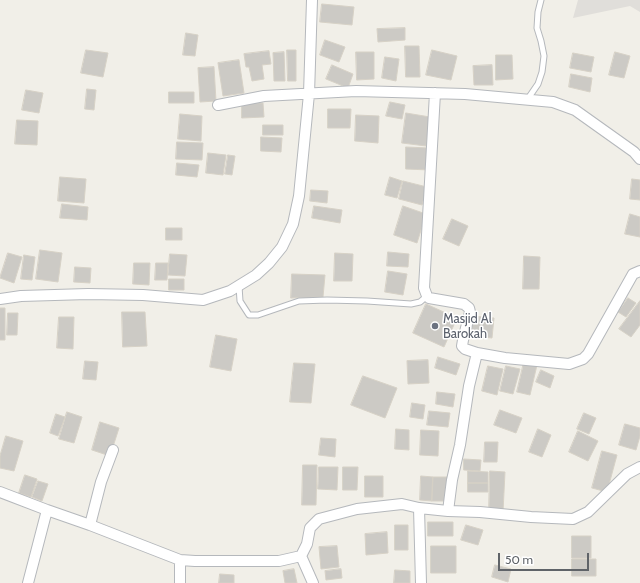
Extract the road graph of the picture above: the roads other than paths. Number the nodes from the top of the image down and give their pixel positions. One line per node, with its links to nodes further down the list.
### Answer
1 (312, 0): 4 (street)
2 (541, 0): 5 (lane)
3 (435, 92): 4 (street); 5 (street); 10 (street)
4 (309, 94): 6 (street); 9 (street)
5 (527, 100): 7 (street)
6 (218, 105)
7 (640, 159)
8 (640, 271): 12 (street)
9 (239, 286): 10 (lane); 11 (street)
10 (427, 296): 12 (street)
11 (0, 299)
12 (477, 353): 18 (street)
13 (113, 450): 19 (street)
14 (640, 467): 18 (street)
15 (0, 492): 17 (street)
16 (419, 508): 18 (street); 20 (street); 25 (street)
17 (47, 510): 19 (street); 22 (street)
18 (448, 511)
19 (90, 525): 21 (street)
20 (301, 556): 21 (street); 24 (street)
21 (180, 560): 23 (street)
22 (28, 583)
23 (180, 583)
24 (314, 583)
25 (421, 583)

